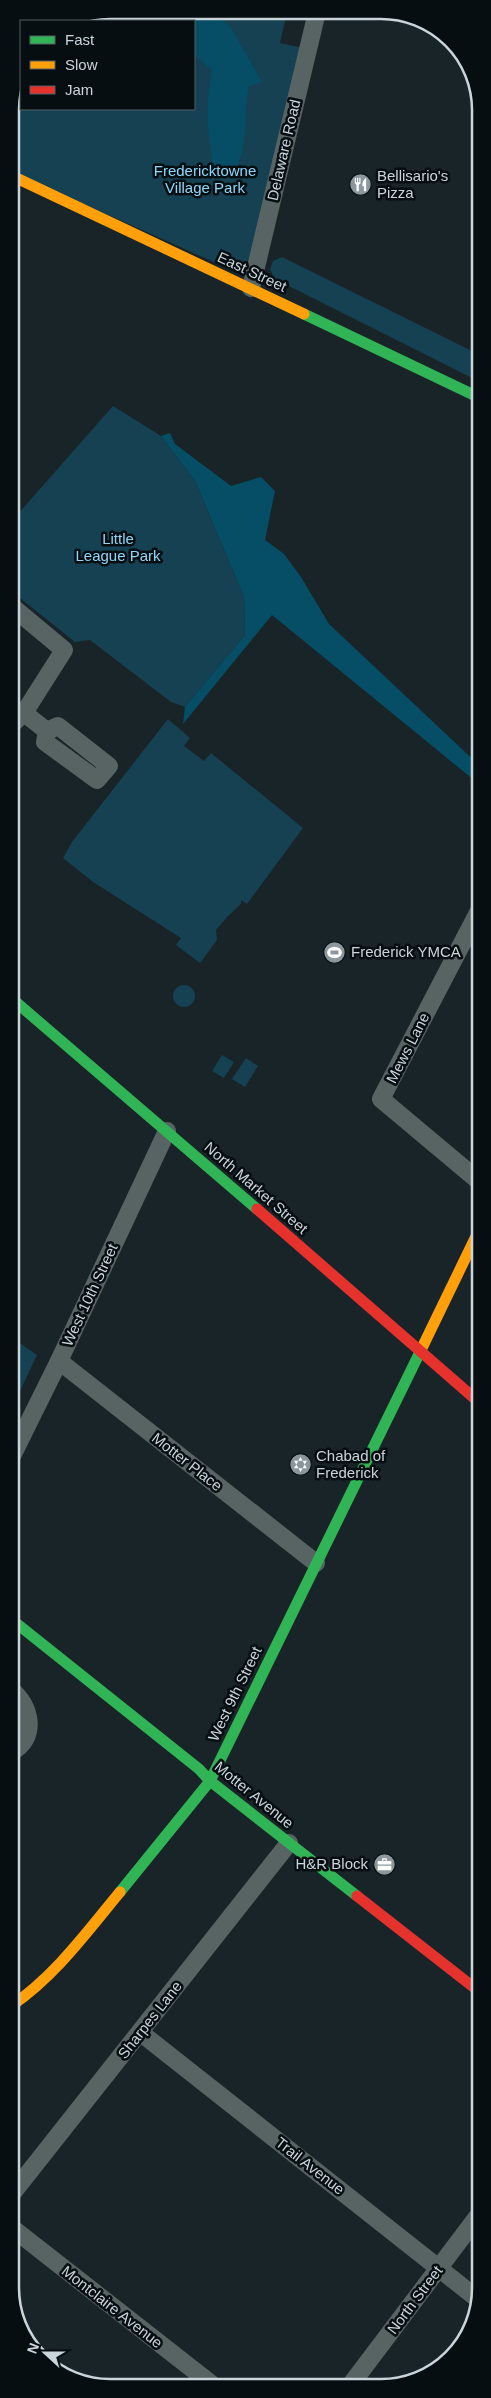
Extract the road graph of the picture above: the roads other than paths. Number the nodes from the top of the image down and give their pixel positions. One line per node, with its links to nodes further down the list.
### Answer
1 (315, 19): 3 (street, Delaware Road)
2 (19, 179): 3 (main road, East Street)
3 (251, 288): 4 (main road, East Street)
4 (472, 394)
5 (19, 612): 6 (street)
6 (24, 714): 7 (street); 8 (street)
7 (19, 718)
8 (47, 731)
9 (472, 924): 12 (street, Mews Lane)
10 (19, 1005): 11 (main road, North Market Street)
11 (167, 1131): 14 (main road, North Market Street); 15 (street, West 10th Street)
12 (472, 1175)
13 (472, 1243): 14 (main road, West 9th Street)
14 (421, 1350): 16 (main road, North Market Street); 18 (main road, West 9th Street)
15 (59, 1361): 17 (street, West 10th Street); 18 (street, Motter Place)
16 (472, 1397)
17 (19, 1442)
18 (316, 1564): 22 (main road, West 9th Street)
19 (19, 1625): 22 (main road, Motter Avenue)
20 (19, 1697): 21 (street)
21 (19, 1745)
22 (210, 1781): 23 (main road, Motter Avenue); 25 (main road, West 9th Street)
23 (289, 1844): 24 (main road, Motter Avenue); 26 (street, Sharpes Lane)
24 (472, 1986)
25 (19, 2001)
26 (141, 2033): 27 (street, Sharpes Lane); 30 (street, Trail Avenue)
27 (19, 2185)
28 (472, 2224): 30 (street, North Street)
29 (19, 2233): 32 (street, Montclaire Avenue)
30 (439, 2269): 31 (street, Trail Avenue); 33 (street, North Street)
31 (472, 2295)
32 (205, 2379)
33 (355, 2379)

